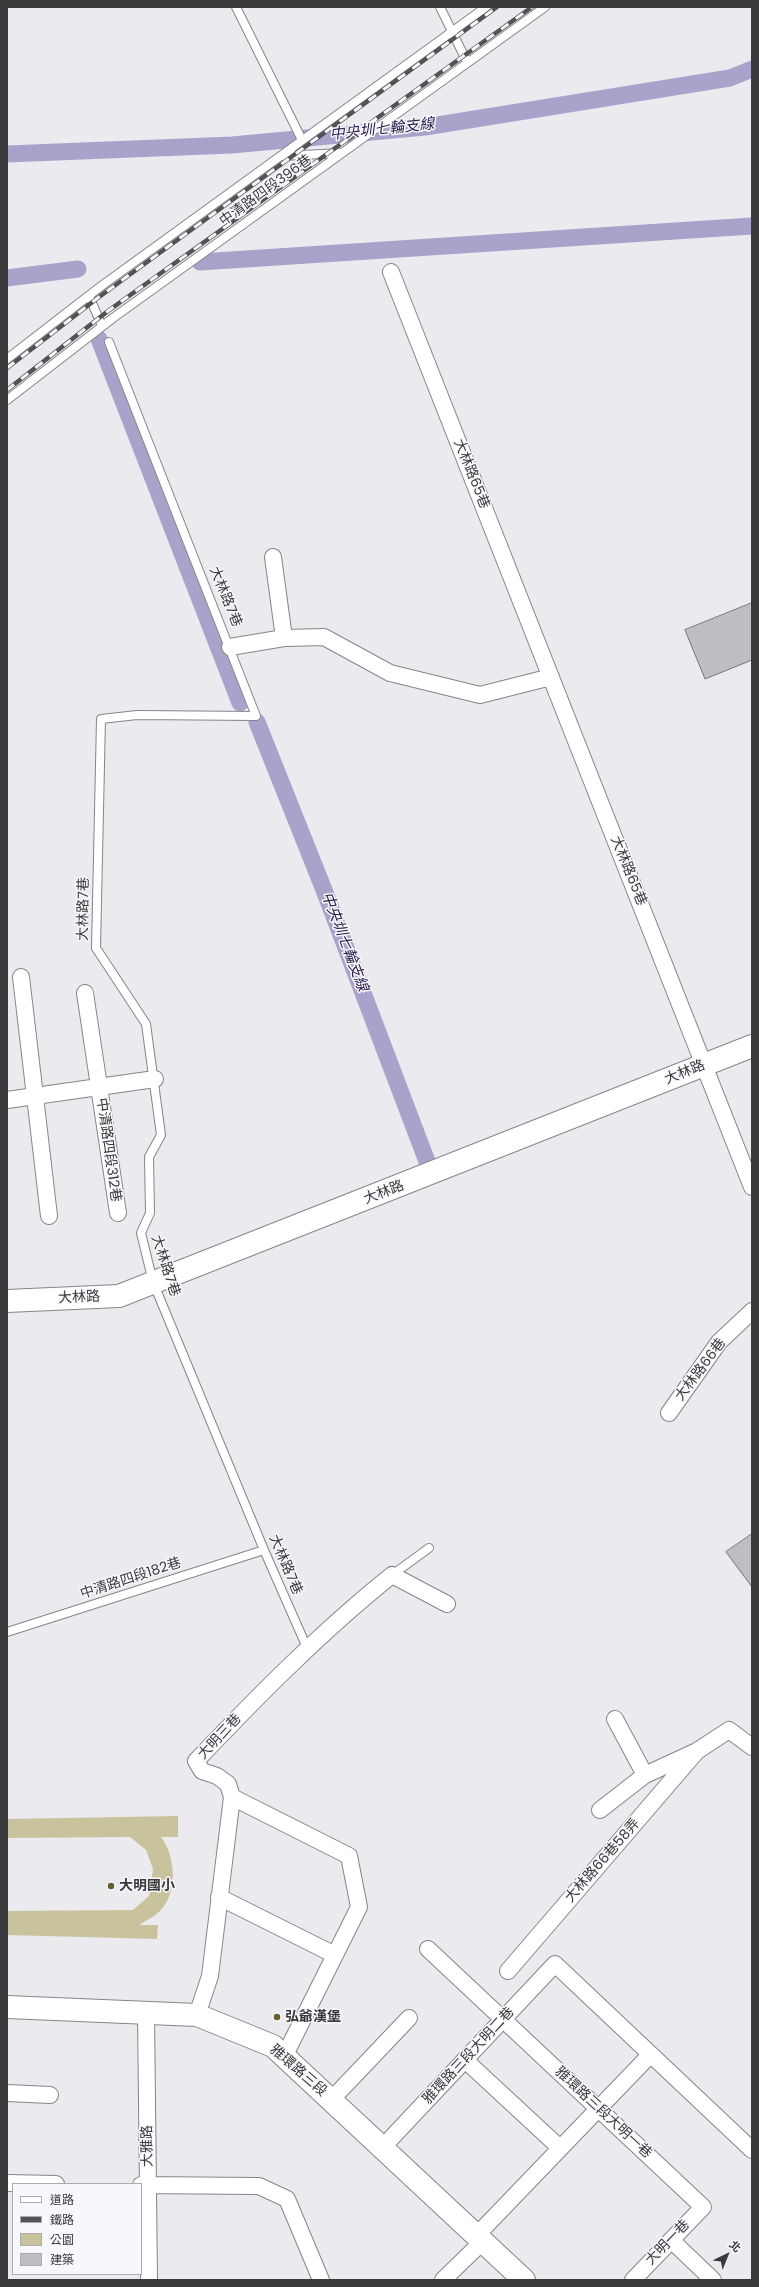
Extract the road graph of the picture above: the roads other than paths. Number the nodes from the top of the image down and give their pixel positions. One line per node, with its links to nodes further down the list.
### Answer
1 (236, 7): 7 (lane)
2 (440, 7): 5 (lane)
3 (486, 7): 5 (lane, 中清路四段396巷)
4 (545, 7): 6 (lane, 中清路四段396巷)
5 (452, 31): 6 (lane); 7 (lane, 中清路四段396巷)
6 (467, 62): 8 (lane, 中清路四段396巷)
7 (302, 140): 9 (lane, 中清路四段396巷)
8 (341, 153): 9 (lane); 12 (lane, 中清路四段396巷)
9 (280, 156): 11 (lane, 中清路四段396巷)
10 (391, 272): 19 (street, 大林路65巷)
11 (89, 296): 12 (lane); 14 (lane, 中清路四段396巷)
12 (102, 326): 15 (lane, 中清路四段396巷)
13 (110, 342): 18 (lane, 大林路7巷)
14 (7, 359)
15 (7, 400)
16 (273, 557): 17 (street)
17 (284, 638): 18 (street); 19 (street)
18 (230, 647): 24 (lane, 大林路7巷)
19 (551, 677): 23 (street, 大林路65巷)
20 (21, 977): 26 (street)
21 (85, 993): 25 (street, 中清路四段312巷)
22 (752, 1046): 23 (street, 大林路)
23 (704, 1065): 28 (street); 31 (street, 大林路)
24 (155, 1079): 25 (street, 中清路四段312巷); 31 (lane, 大林路7巷)
25 (99, 1087): 26 (street, 中清路四段312巷); 29 (street, 中清路四段312巷)
26 (35, 1096): 27 (street, 中清路四段312巷); 30 (street)
27 (7, 1100)
28 (752, 1187)
29 (118, 1213)
30 (49, 1216)
31 (153, 1282): 32 (street, 大林路); 36 (lane, 大林路7巷)
32 (7, 1301)
33 (752, 1310): 34 (street, 大林路66巷)
34 (669, 1413)
35 (429, 1548): 37 (lane, 大明三巷)
36 (264, 1550): 39 (lane, 中清路四段182巷); 40 (lane, 大林路7巷)
37 (392, 1575): 38 (street); 40 (street, 大明三巷)
38 (447, 1604)
39 (7, 1632)
40 (308, 1651): 45 (street, 大明三巷)
41 (615, 1719): 44 (street)
42 (752, 1747): 43 (street, 大林路66巷58弄)
43 (697, 1750): 44 (street, 大林路66巷58弄); 50 (street, 大林路66巷58弄)
44 (645, 1775): 46 (street, 大林路66巷58弄)
45 (232, 1797): 47 (street); 49 (street)
46 (600, 1810)
47 (219, 1897): 49 (street); 53 (street)
48 (428, 1949): 55 (street, 雅環路三段大明一巷)
49 (335, 1955): 57 (street)
50 (508, 1971)
51 (7, 2006): 52 (street, 雅環路三段)
52 (146, 2012): 53 (street, 雅環路三段); 66 (street, 大雅路)
53 (198, 2015): 57 (street, 雅環路三段)
54 (409, 2018): 61 (street)
55 (503, 2020): 56 (street, 雅環路三段大明二巷); 58 (street, 雅環路三段大明二巷); 62 (street, 雅環路三段大明一巷)
56 (650, 2055): 62 (street); 65 (street)
57 (284, 2057): 61 (street, 雅環路三段)
58 (465, 2060): 63 (street, 雅環路三段大明二巷); 64 (street)
59 (7, 2093): 60 (street)
60 (50, 2095)
61 (331, 2100): 63 (street, 雅環路三段)
62 (598, 2108): 64 (street); 67 (street, 雅環路三段大明一巷)
63 (382, 2148): 68 (street, 雅環路三段)
64 (560, 2148): 68 (street)
65 (752, 2150)
66 (144, 2185): 70 (street, 大雅路); 71 (street)
67 (703, 2206): 69 (street, 大明一巷)
68 (480, 2238): 72 (street); 73 (street, 雅環路三段)
69 (671, 2240): 74 (street, 大明一巷); 75 (street)
70 (149, 2280)
71 (321, 2280)
72 (443, 2280)
73 (524, 2280)
74 (633, 2280)
75 (713, 2280)

